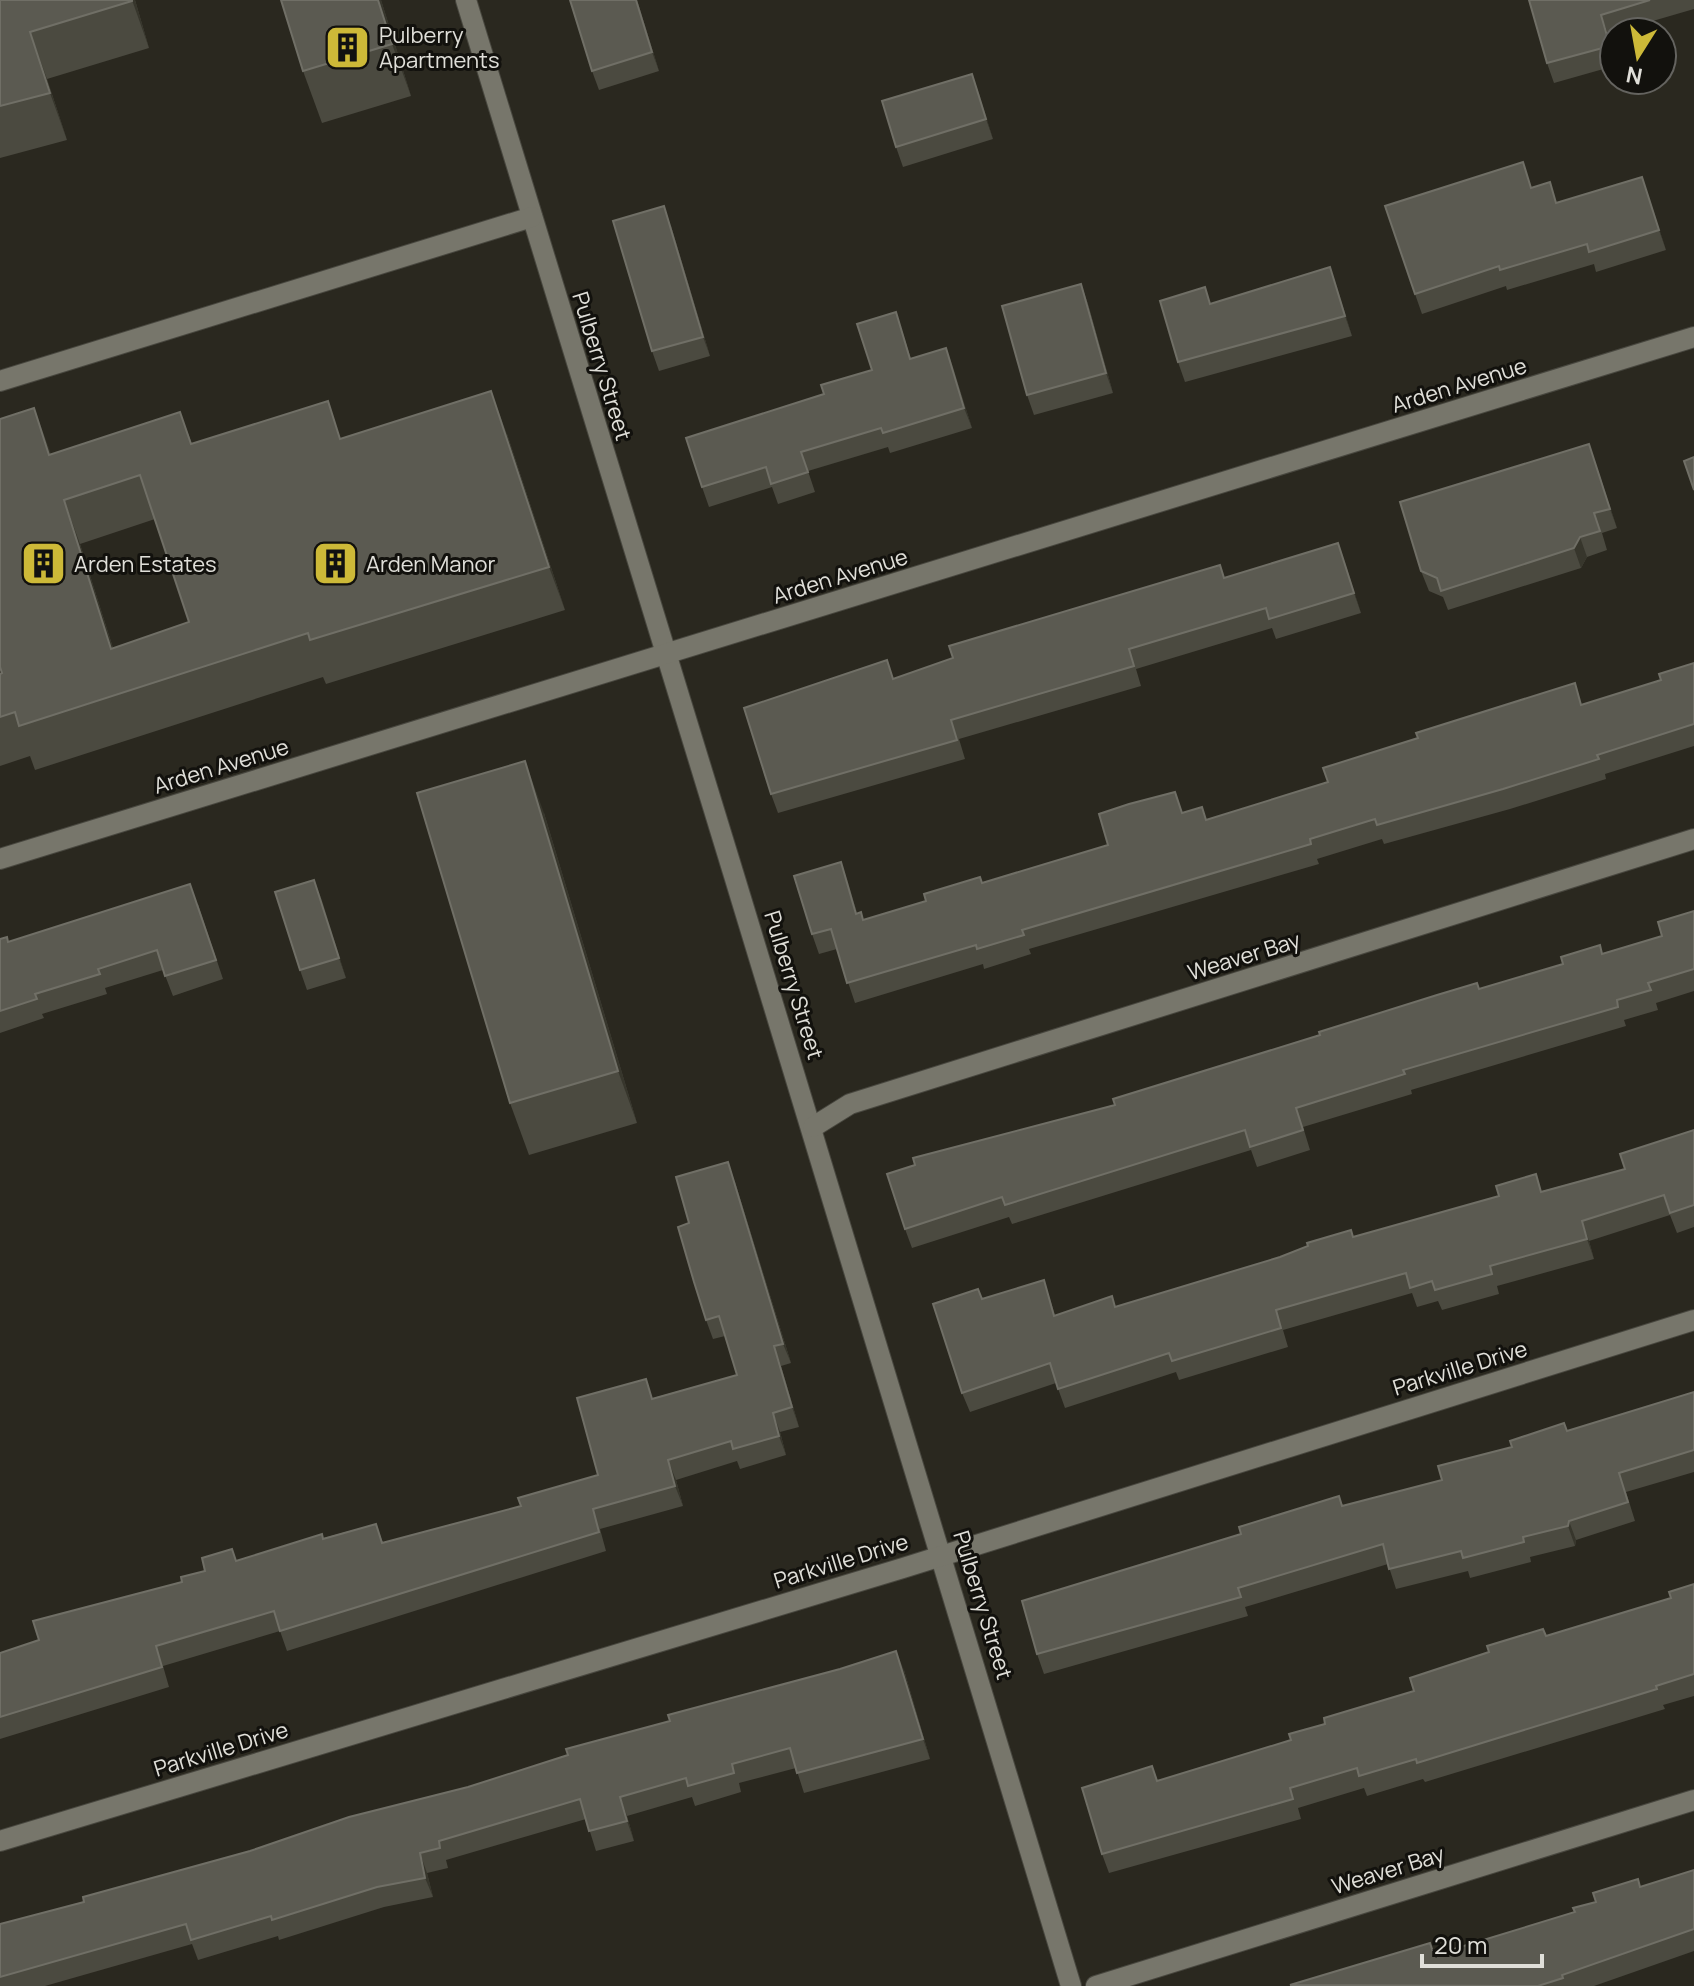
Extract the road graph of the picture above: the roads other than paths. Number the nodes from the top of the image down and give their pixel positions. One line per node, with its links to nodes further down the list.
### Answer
1 (466, 0): 2 (street, Pulberry Street)
2 (532, 217): 4 (street); 5 (street, Pulberry Street)
3 (1694, 337): 5 (street, Arden Avenue)
4 (0, 381)
5 (665, 656): 7 (street, Arden Avenue); 8 (street, Pulberry Street)
6 (1694, 839): 8 (street, Weaver Bay)
7 (0, 859)
8 (813, 1127): 10 (street, Pulberry Street)
9 (1694, 1320): 10 (street, Parkville Drive)
10 (943, 1555): 12 (street, Parkville Drive); 13 (street, Pulberry Street)
11 (1694, 1800): 14 (street, Weaver Bay)
12 (0, 1841)
13 (1071, 1986)
14 (1096, 1986)

